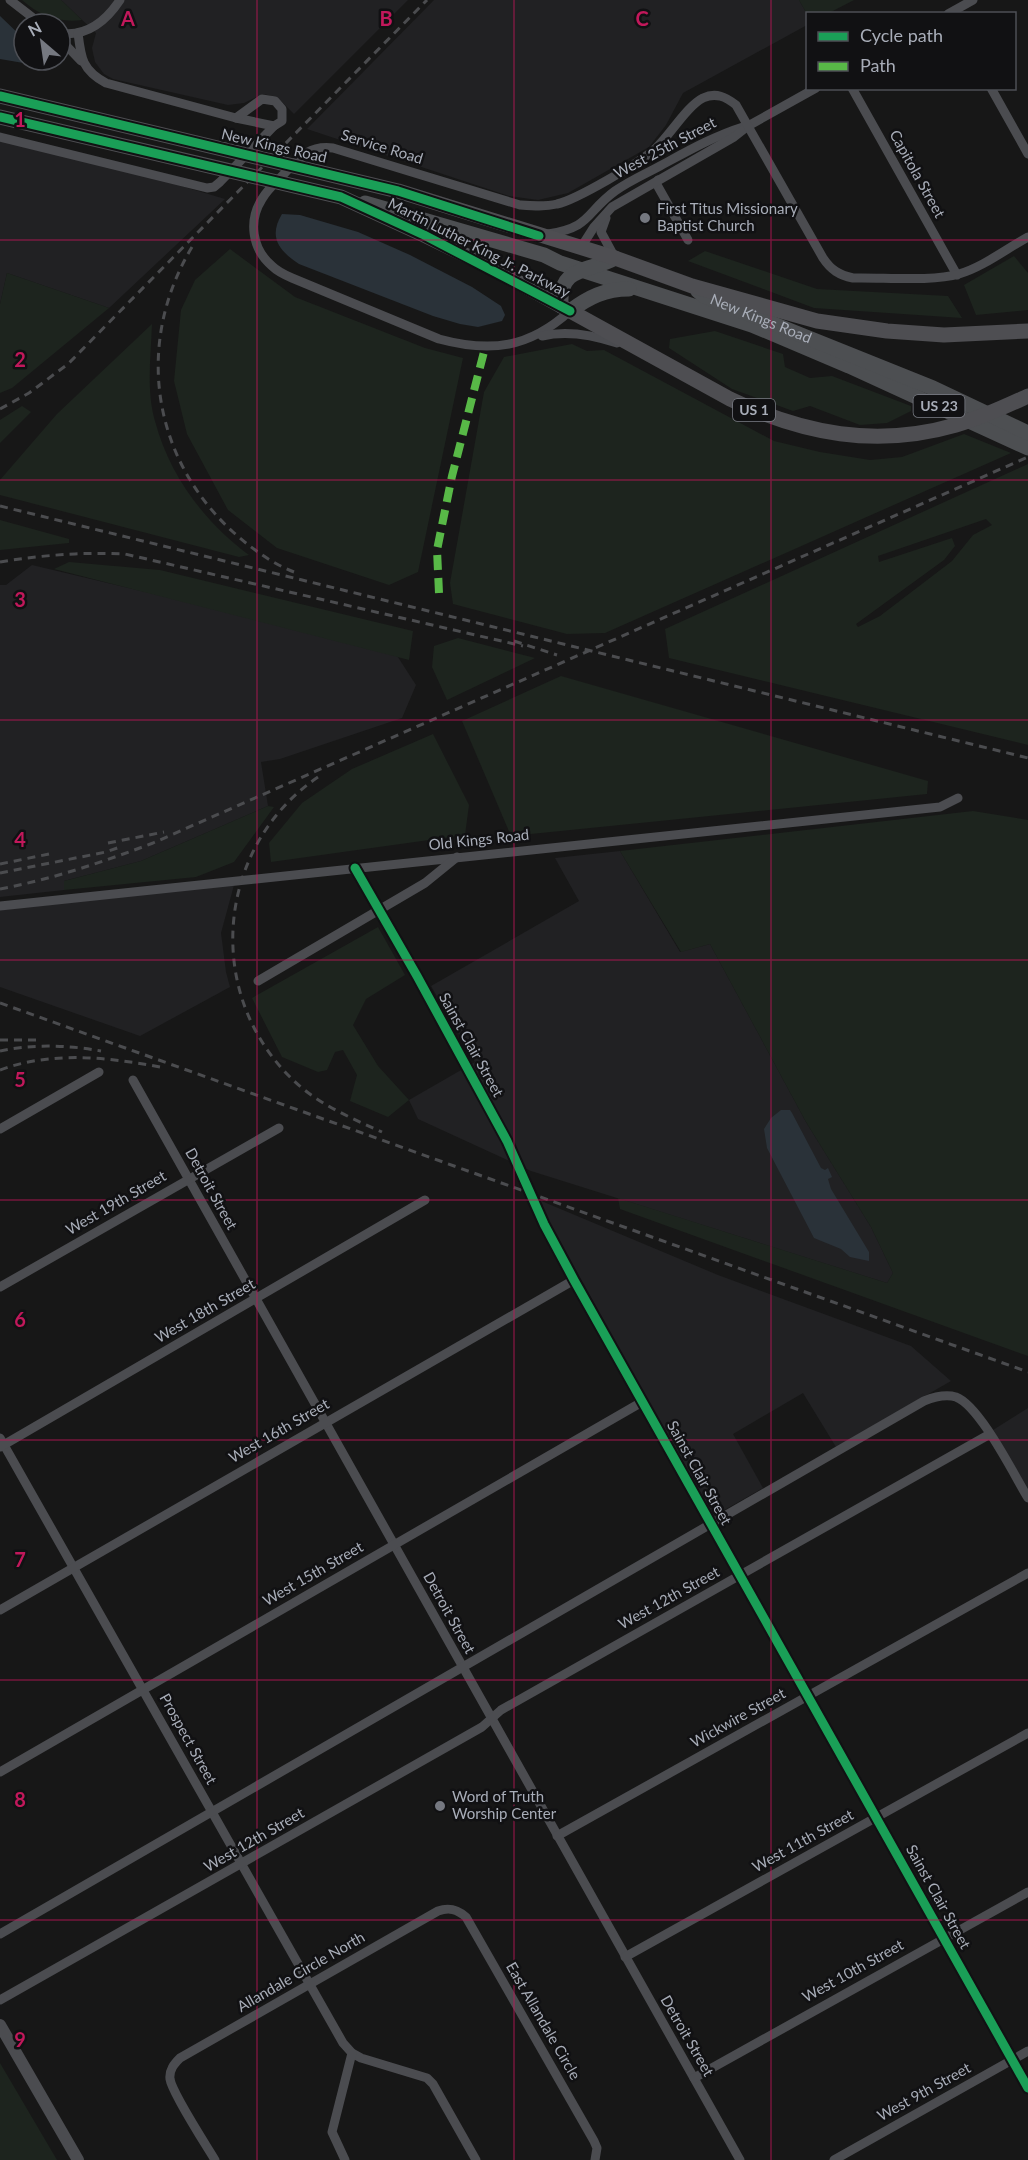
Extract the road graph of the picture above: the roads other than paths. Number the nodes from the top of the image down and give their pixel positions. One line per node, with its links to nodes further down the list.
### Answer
1 (10, 0): 4 (street)
2 (120, 0): 7 (street)
3 (973, 0): 5 (street)
4 (26, 12)
5 (952, 12)
6 (72, 33): 7 (street)
7 (78, 33): 9 (street)
8 (72, 52): 9 (street)
9 (83, 63): 15 (street)
10 (812, 90): 17 (street, West 25th Street)
11 (853, 90): 31 (street, Capitola Street)
12 (992, 90): 19 (street)
13 (0, 96): 24 (highway, New Kings Road)
14 (0, 117): 22 (highway, New Kings Road / US 1)
15 (236, 118): 16 (street); 16 (street)
16 (274, 126): 18 (street)
17 (748, 126): 20 (street, West 25th Street); 21 (street, West 25th Street); 31 (street, Service Road); 36 (street, Service Road)
18 (0, 137)
19 (1028, 154)
20 (675, 157): 21 (street); 24 (street, West 25th Street)
21 (656, 183): 23 (street, West 25th Street); 26 (street)
22 (341, 197): 28 (main road, New Kings Road / US 23); 34 (highway, Martin Luther King Jr. Parkway / US 1)
23 (612, 207): 27 (street, West 25th Street); 29 (street)
24 (539, 236): 27 (highway, New Kings Road)
25 (1028, 237): 31 (street)
26 (688, 240)
27 (580, 249): 28 (main road); 29 (highway, New Kings Road)
28 (544, 255): 30 (main road, New Kings Road / US 23)
29 (615, 258): 30 (main road); 32 (highway, New Kings Road)
30 (580, 269): 33 (main road, New Kings Road / US 23); 34 (main road)
31 (957, 275)
32 (692, 286): 35 (highway); 38 (main road, New Kings Road / US 23)
33 (641, 289): 34 (main road); 38 (main road, New Kings Road / US 23)
34 (566, 309): 36 (street, Service Road); 37 (highway, Martin Luther King Jr. Parkway / US 1)
35 (1028, 331)
36 (525, 339): 37 (street)
37 (645, 352): 39 (highway, Martin Luther King Jr. Parkway / US 1)
38 (851, 361): 40 (main road, New Kings Road / US 23); 41 (main road, New Kings Road / US 23)
39 (1028, 396)
40 (1028, 434)
41 (1028, 448)
42 (958, 798): 43 (street, Old Kings Road)
43 (457, 857): 44 (street, Old Kings Road); 46 (street)
44 (355, 868): 45 (street, Old Kings Road); 46 (street, Sainst Clair Street)
45 (0, 906)
46 (379, 911): 47 (street); 54 (street, Sainst Clair Street)
47 (258, 981)
48 (99, 1072): 51 (street)
49 (133, 1080): 52 (street, Detroit Street)
50 (279, 1128): 52 (street, West 19th Street)
51 (0, 1129)
52 (188, 1178): 55 (street, West 19th Street); 56 (street, Detroit Street)
53 (425, 1200): 56 (street, West 18th Street)
54 (574, 1280): 57 (street, Sainst Clair Street); 58 (street, West 16th Street)
55 (0, 1287)
56 (256, 1299): 58 (street, Detroit Street); 60 (street, West 18th Street)
57 (642, 1401): 62 (street, Sainst Clair Street); 63 (street, West 15th Street)
58 (326, 1421): 63 (street, Detroit Street); 64 (street, West 16th Street)
59 (990, 1434): 61 (street); 62 (street); 66 (street, West 12th Street)
60 (1, 1444): 64 (street, Prospect Street)
61 (1028, 1498)
62 (710, 1523): 66 (street, Sainst Clair Street); 68 (street)
63 (393, 1545): 68 (street, Detroit Street); 69 (street, West 15th Street)
64 (74, 1568): 67 (street, West 16th Street); 69 (street, Prospect Street)
65 (1028, 1574): 70 (street, Wickwire Street)
66 (740, 1575): 70 (street, Sainst Clair Street); 71 (street, West 12th Street)
67 (0, 1610)
68 (461, 1666): 71 (street, Detroit Street); 74 (street)
69 (143, 1690): 73 (street, West 15th Street); 74 (street, Prospect Street)
70 (808, 1696): 75 (street, Sainst Clair Street); 76 (street, Wickwire Street)
71 (491, 1720): 76 (street, Detroit Street); 77 (street, West 12th Street)
72 (1028, 1733): 75 (street, West 11th Street)
73 (0, 1772)
74 (211, 1812): 77 (street, Prospect Street); 80 (street)
75 (876, 1817): 81 (street, Sainst Clair Street); 82 (street, West 11th Street)
76 (557, 1836): 82 (street, Detroit Street)
77 (241, 1865): 83 (street, Prospect Street); 84 (street, West 12th Street)
78 (1028, 1892): 81 (street, West 10th Street)
79 (452, 1909): 83 (street, Allandale Circle North); 91 (street, East Allandale Circle)
80 (0, 1934)
81 (944, 1938): 88 (street, Sainst Clair Street); 89 (street, West 10th Street)
82 (625, 1957): 89 (street, Detroit Street)
83 (309, 1984): 87 (street, Prospect Street); 93 (street, Allandale Circle North)
84 (0, 2000)
85 (0, 2025): 92 (street)
86 (1028, 2051): 88 (street, West 9th Street)
87 (352, 2053): 94 (street); 95 (street)
88 (1012, 2060): 90 (street, Sainst Clair Street); 97 (street, West 9th Street)
89 (694, 2078): 96 (street, Detroit Street)
90 (1028, 2088)
91 (595, 2158)
92 (78, 2160)
93 (215, 2160)
94 (345, 2160)
95 (476, 2160)
96 (740, 2160)
97 (834, 2160)

